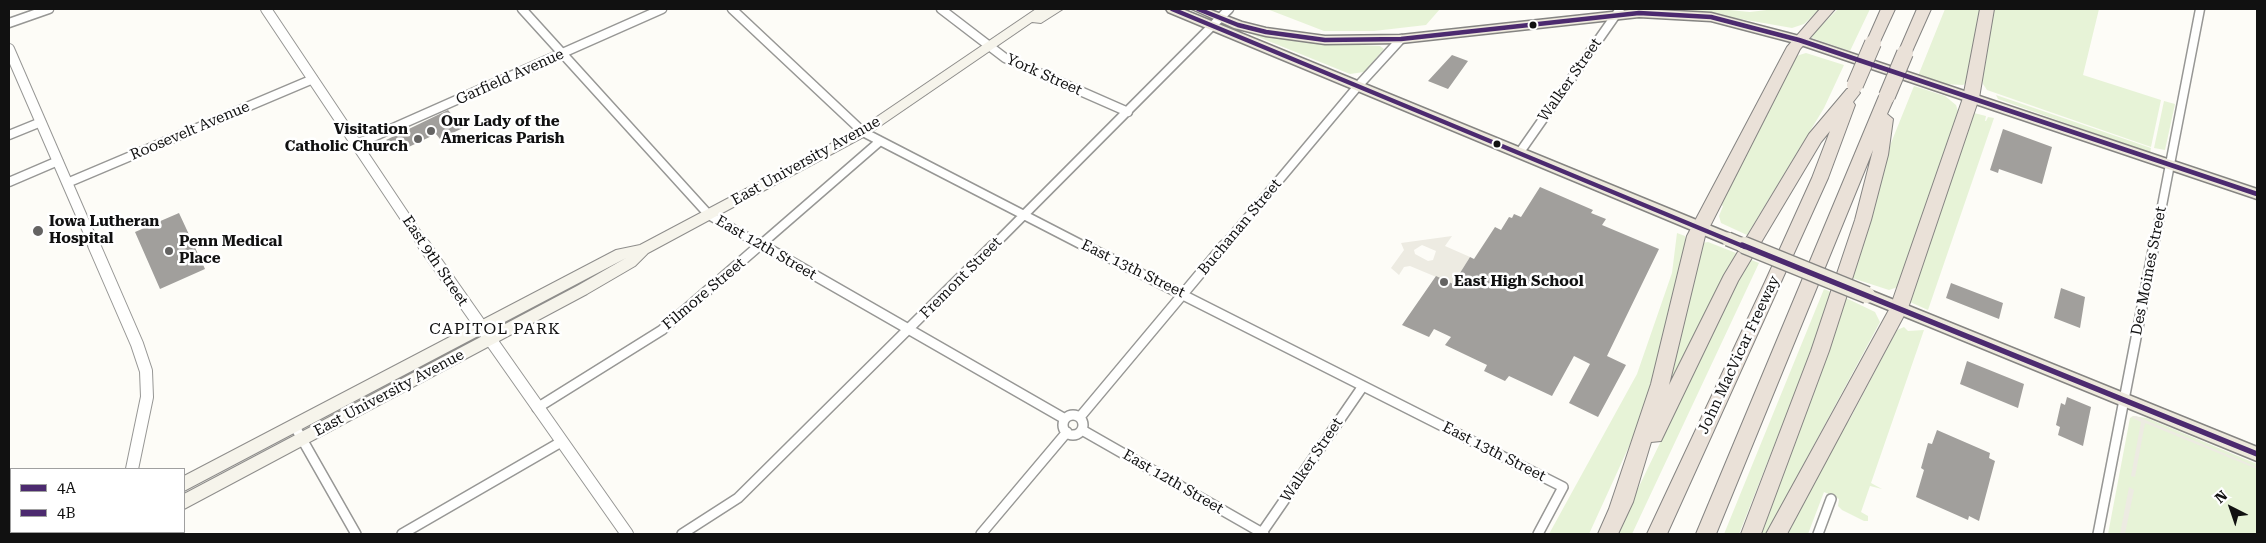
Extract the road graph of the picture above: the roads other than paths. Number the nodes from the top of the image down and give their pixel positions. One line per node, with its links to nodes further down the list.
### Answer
1 (50, 9): 20 (street)
2 (266, 9): 26 (street, East 9th Street)
3 (522, 9): 25 (street, East 12th Street)
4 (662, 9): 25 (street, Garfield Avenue)
5 (732, 9): 33 (street, East 13th Street)
6 (942, 9): 23 (street, York Street)
7 (1043, 9): 23 (main road, East University Avenue)
8 (1057, 9): 23 (main road, East University Avenue)
9 (1172, 9): 19 (main road)
10 (1198, 9): 19 (main road)
11 (1648, 9): 18 (street)
12 (1828, 9): 22 (highway)
13 (1888, 9): 28 (highway, John MacVicar Freeway, bridge)
14 (1924, 9): 29 (highway, bridge)
15 (1987, 9): 30 (highway)
16 (2200, 9): 39 (street, Des Moines Street)
17 (1618, 12): 18 (main road); 21 (main road); 37 (street, Walker Street)
18 (1662, 13): 22 (main road)
19 (1221, 17): 21 (main road); 27 (main road); 31 (street, Fremont Street)
20 (9, 23)
21 (1401, 38): 27 (street, Buchanan Street)
22 (1799, 40): 30 (main road); 45 (highway)
23 (988, 46): 31 (street, York Street); 33 (main road, East University Avenue)
24 (9, 49): 32 (street)
25 (562, 54): 36 (street, Garfield Avenue); 43 (street, East 12th Street)
26 (313, 79): 36 (street, East 9th Street); 41 (street, Roosevelt Avenue)
27 (1358, 86): 37 (main road); 47 (street, Buchanan Street)
28 (1854, 89): 66 (highway); 75 (highway, John MacVicar Freeway)
29 (1887, 96): 76 (highway); 77 (highway)
30 (1971, 98): 39 (main road); 48 (highway)
31 (1128, 112): 44 (street, Fremont Street)
32 (41, 122): 34 (street); 38 (street)
33 (863, 132): 35 (street, East 13th Street); 43 (main road, East University Avenue)
34 (9, 135)
35 (879, 142): 44 (street, East 13th Street); 46 (street, Filmore Street)
36 (357, 144): 50 (street, East 9th Street)
37 (1520, 152): 45 (main road)
38 (58, 162): 40 (street); 41 (street)
39 (2170, 165): 42 (main road); 52 (street, Des Moines Street)
40 (9, 182)
41 (67, 183): 62 (street)
42 (2257, 194)
43 (709, 215): 46 (street, East 12th Street); 50 (main road, East University Avenue)
44 (1024, 216): 47 (street, East 13th Street); 49 (street, Fremont Street)
45 (1700, 227): 48 (main road, bridge); 66 (highway)
46 (761, 246): 49 (street, East 12th Street); 53 (street, Filmore Street)
47 (1183, 294): 51 (street, East 13th Street); 54 (street, Buchanan Street)
48 (1899, 308): 52 (main road); 78 (highway)
49 (909, 330): 55 (street, East 12th Street); 70 (street, Fremont Street)
50 (486, 333): 53 (street, East 9th Street); 56 (main road, East University Avenue); 59 (main road, East University Avenue)
51 (1362, 386): 72 (street, Walker Street); 73 (street, East 13th Street)
52 (2124, 399): 61 (main road); 80 (street, Des Moines Street)
53 (537, 408): 60 (street, East 9th Street)
54 (1080, 417): 55 (street); 57 (street)
55 (1065, 419): 58 (street)
56 (294, 425): 59 (street); 63 (main road, East University Avenue)
57 (1082, 430): 58 (street); 72 (street, East 12th Street)
58 (1067, 432): 71 (street)
59 (302, 439): 65 (main road, East University Avenue); 67 (street)
60 (561, 442): 68 (street); 69 (street, East 9th Street)
61 (2257, 454)
62 (132, 468)
63 (185, 483)
64 (1831, 499): 79 (street)
65 (185, 501)
66 (1619, 511): 74 (highway)
67 (356, 534)
68 (402, 534)
69 (627, 534)
70 (682, 534)
71 (981, 534)
72 (1262, 534)
73 (1538, 534)
74 (1608, 534)
75 (1657, 534)
76 (1706, 534)
77 (1751, 534)
78 (1776, 534)
79 (1818, 534)
80 (2098, 534)

